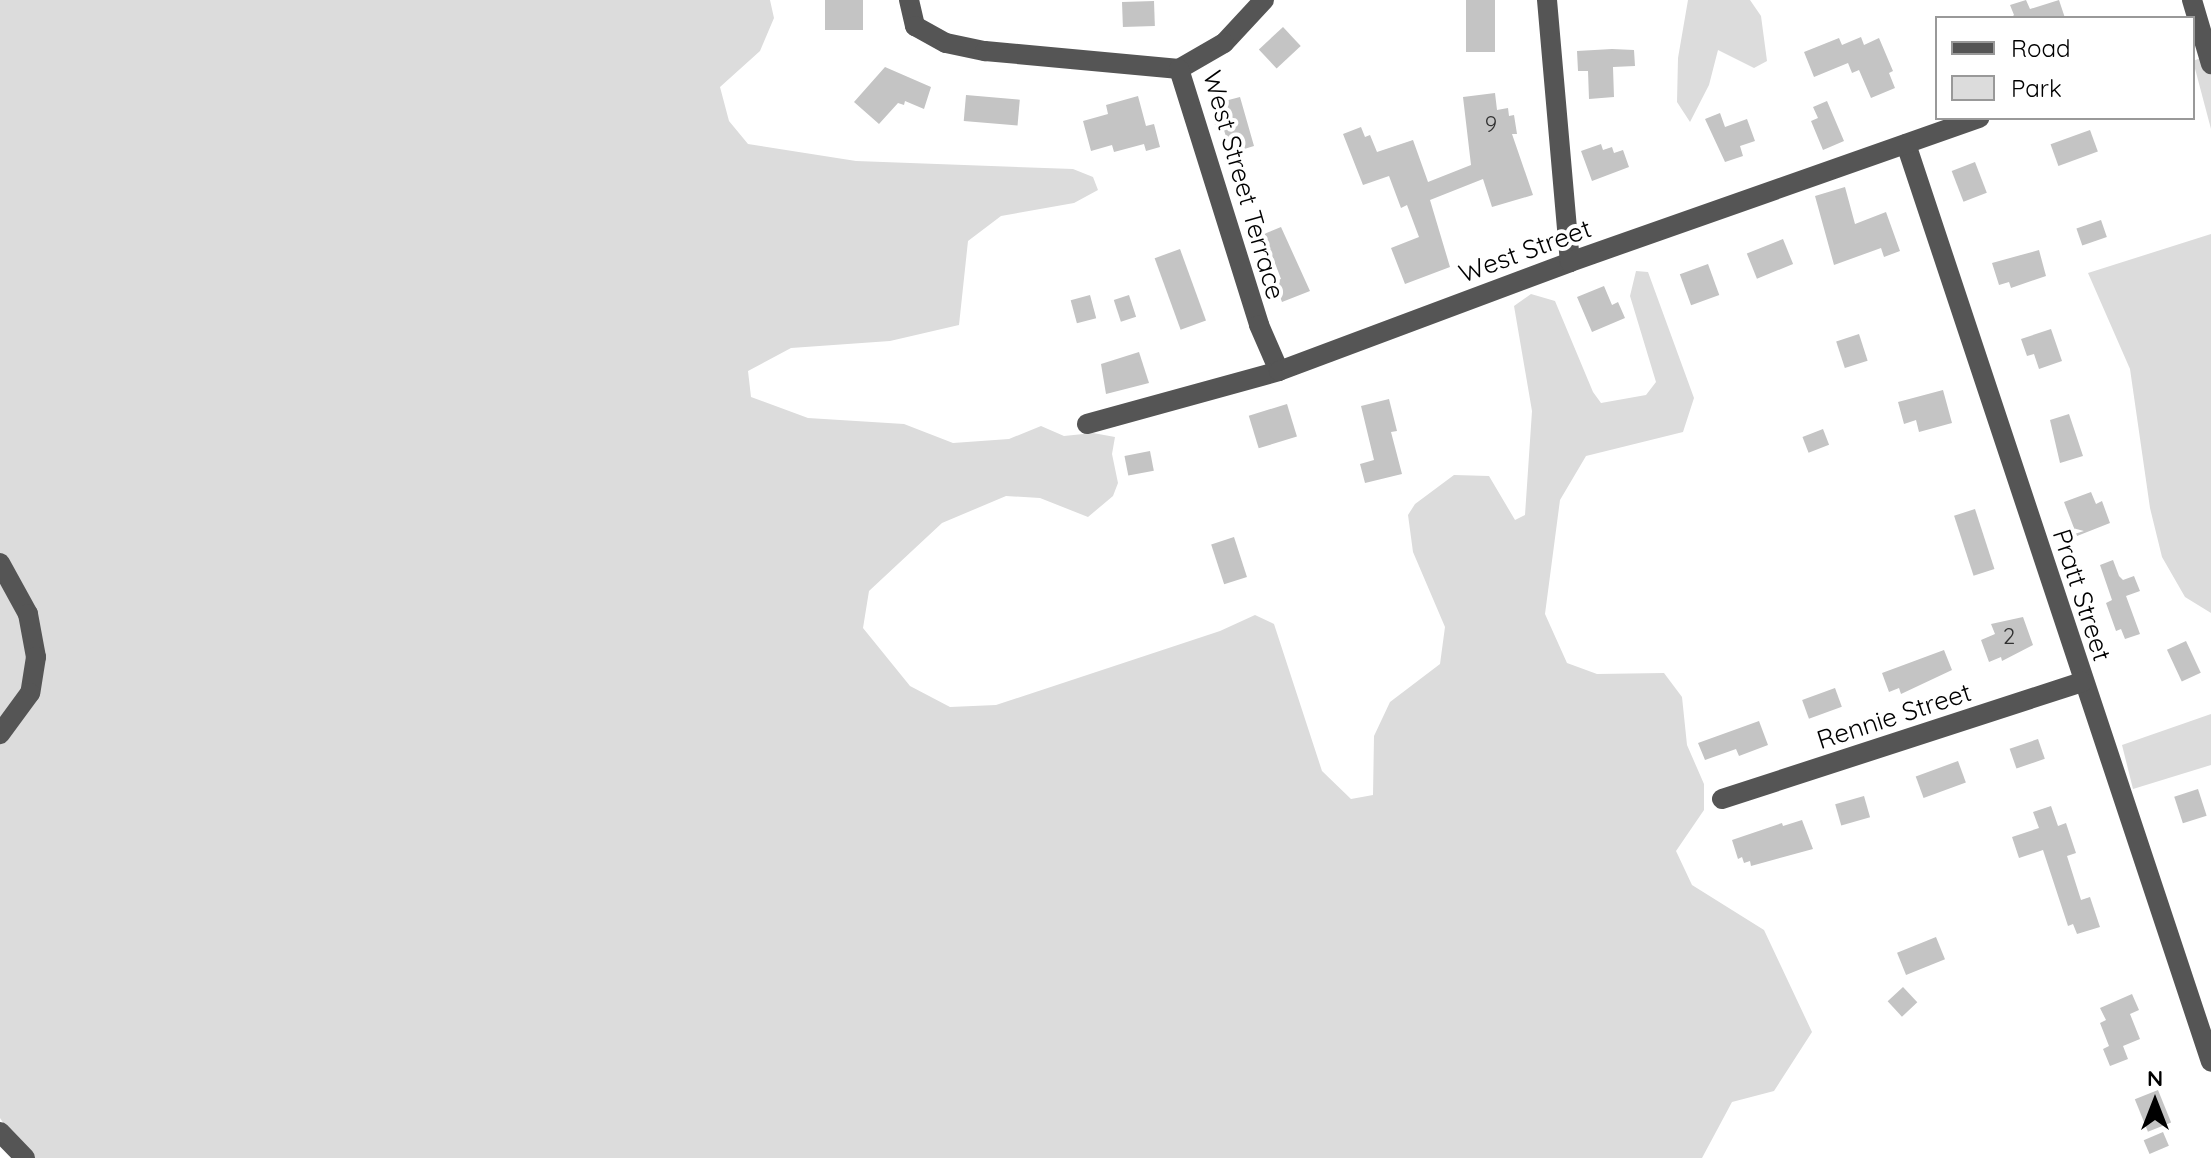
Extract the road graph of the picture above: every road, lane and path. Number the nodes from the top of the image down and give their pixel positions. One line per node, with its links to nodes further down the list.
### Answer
1 (909, 0): 7 (street)
2 (1264, 0): 7 (street, West Street Terrace)
3 (1547, 0): 10 (street)
4 (2192, 0): 5 (street)
5 (2203, 39): 6 (street)
6 (2211, 64)
7 (1179, 69): 11 (street, West Street Terrace)
8 (1973, 120): 9 (street, West Street)
9 (1906, 144): 10 (street, West Street); 14 (street, Pratt Street)
10 (1570, 262): 11 (street, West Street)
11 (1279, 371): 12 (street, West Street)
12 (1087, 424)
13 (0, 563): 15 (street)
14 (2083, 682): 16 (street, Rennie Street); 17 (street, Pratt Street)
15 (0, 734)
16 (1722, 799)
17 (2211, 1062)
18 (0, 1132): 19 (street)
19 (25, 1158)

